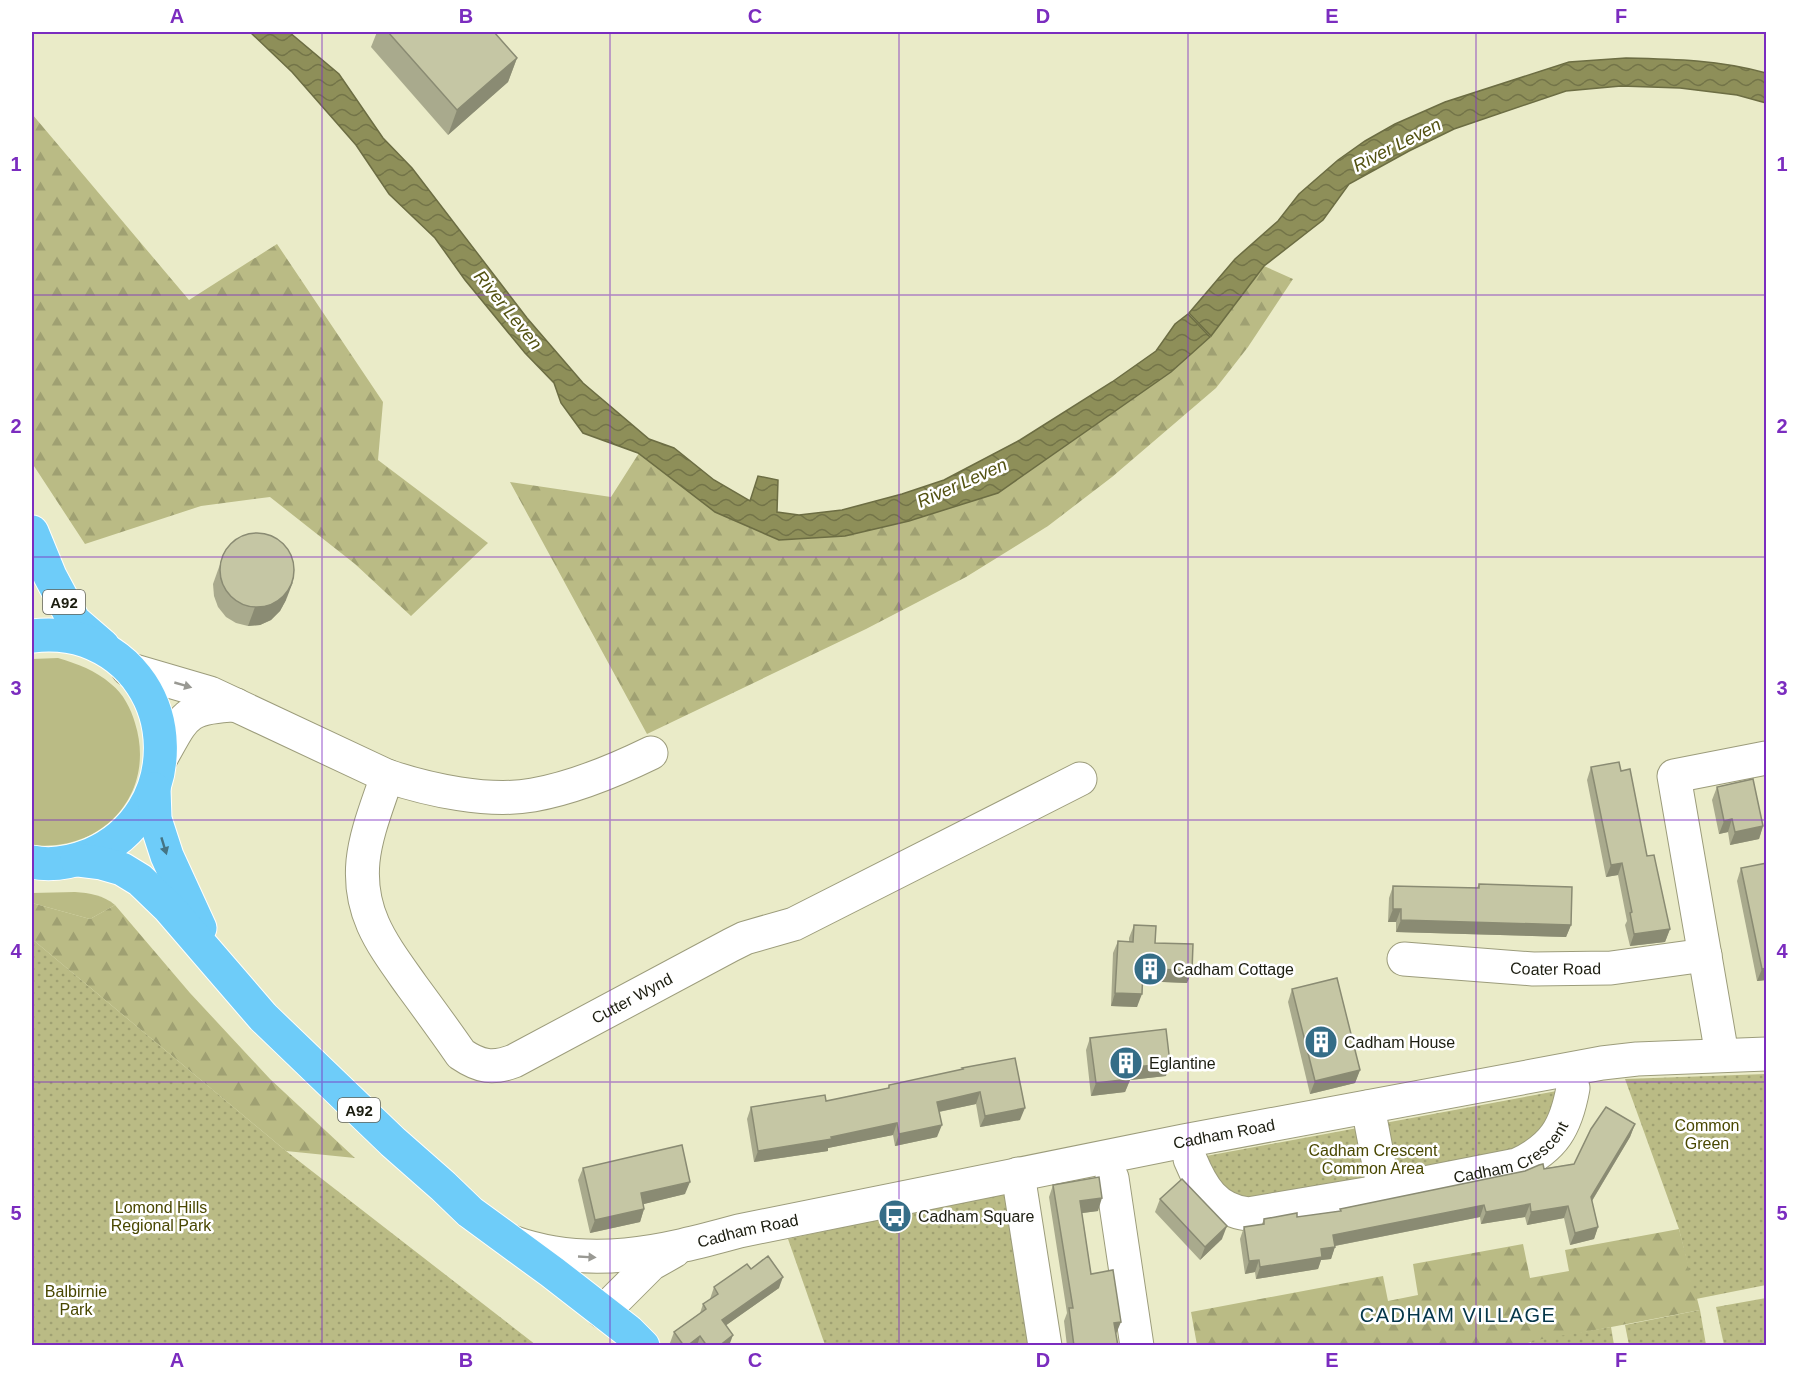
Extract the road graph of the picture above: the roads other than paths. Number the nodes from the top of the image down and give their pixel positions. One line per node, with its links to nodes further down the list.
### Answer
1 (32, 532): 3 (highway, A92)
2 (32, 636): 3 (highway, A92)
3 (121, 663): 4 (street, one-way to 4); 7 (highway, A92)
4 (238, 705): 7 (street); 8 (street)
5 (651, 753): 8 (street)
6 (1767, 758): 12 (street)
7 (158, 774): 10 (highway, A92); 14 (highway, A92, one-way to 14)
8 (387, 776): 9 (street, Cutter Wynd)
9 (1080, 779)
10 (76, 860): 11 (highway, A92); 14 (highway, A92)
11 (32, 862)
12 (1705, 955): 13 (street, Coater Road); 16 (street)
13 (1404, 959)
14 (220, 968): 23 (highway, A92)
15 (1767, 1054): 16 (street, Cadham Road)
16 (1722, 1055): 18 (street, Cadham Road)
17 (1573, 1088): 22 (street, Cadham Crescent)
18 (1368, 1107): 20 (street, Cadham Road); 22 (street)
19 (1190, 1159): 22 (street, Cadham Crescent)
20 (1018, 1174): 24 (street, Cadham Road); 27 (street)
21 (1112, 1178): 28 (street)
22 (1384, 1191)
23 (510, 1241): 24 (street, Cadham Road, one-way to 24); 25 (highway, A92)
24 (687, 1245): 25 (street, Cadham Road)
25 (603, 1312): 26 (highway, A92)
26 (643, 1346)
27 (1046, 1346)
28 (1137, 1346)

